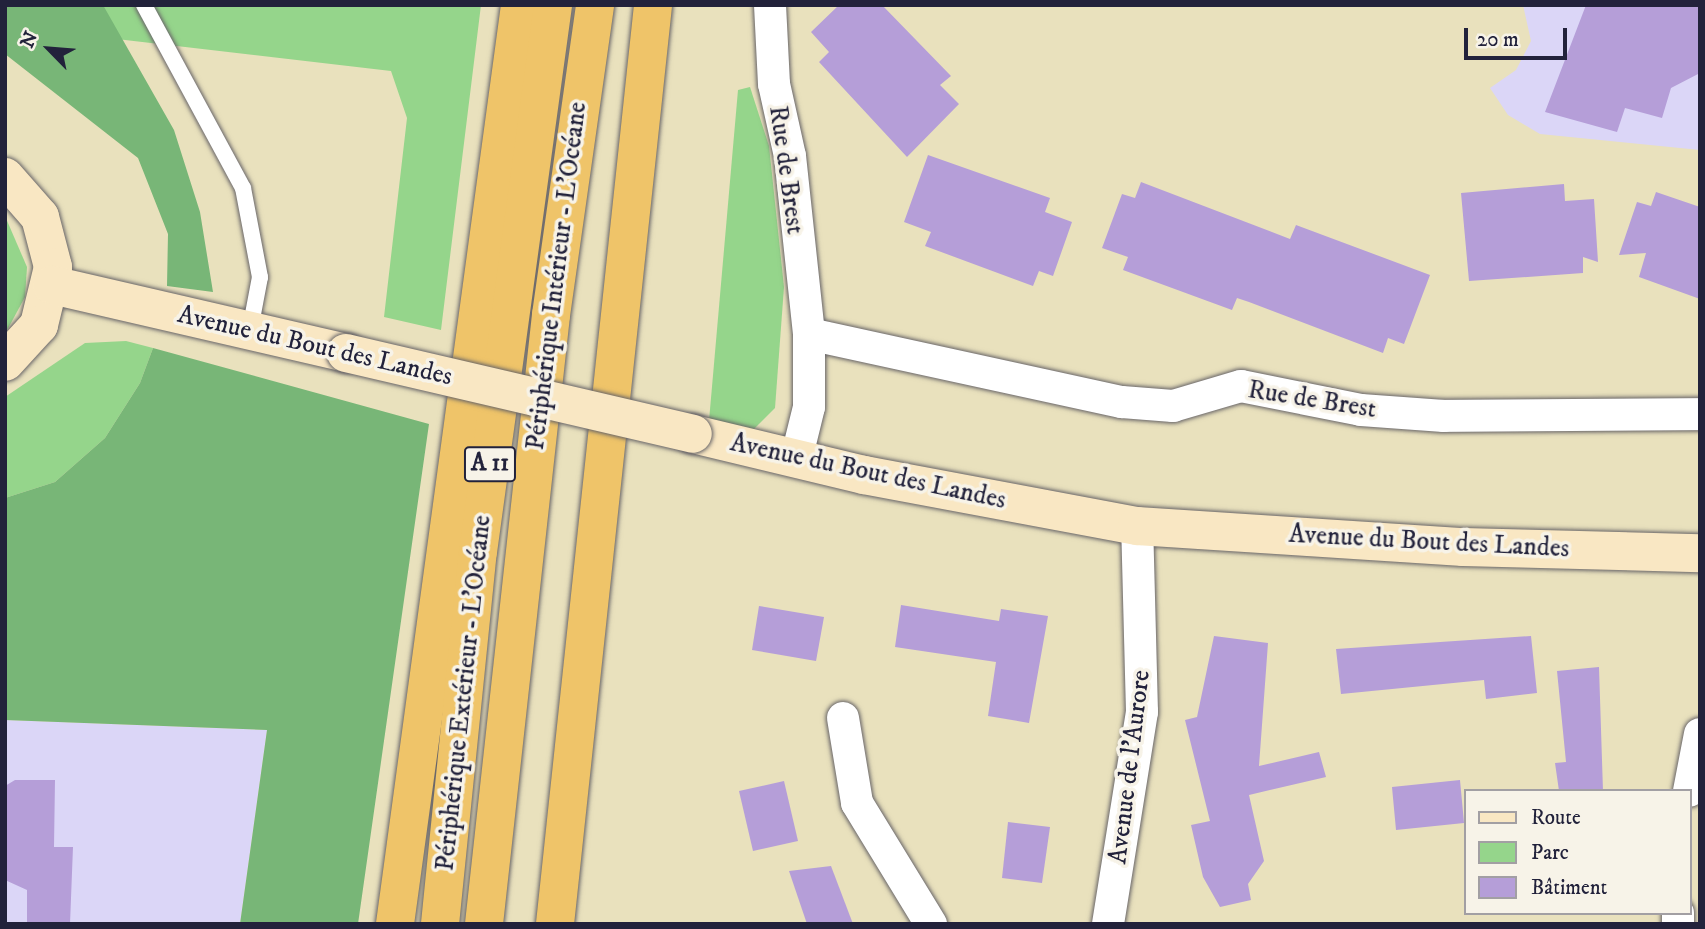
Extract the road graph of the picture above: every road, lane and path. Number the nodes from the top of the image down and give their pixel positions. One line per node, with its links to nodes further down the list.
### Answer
1 (144, 5): 9 (lane)
2 (520, 5): 20 (highway)
3 (553, 5): 21 (highway, Périphérique Extérieur - L’Océane / A 11)
4 (596, 5): 22 (highway, Périphérique Intérieur - L’Océane / A 11)
5 (653, 5): 19 (highway)
6 (770, 5): 10 (street, Rue de Brest)
7 (5, 177): 8 (street)
8 (52, 285): 9 (street, Avenue du Bout des Landes); 11 (street)
9 (250, 330): 13 (street, Avenue du Bout des Landes, bridge)
10 (809, 334): 12 (street, Rue de Brest); 13 (street, Rue de Brest)
11 (5, 362)
12 (1700, 414)
13 (796, 460): 14 (street, Avenue du Bout des Landes)
14 (1137, 526): 15 (street, Avenue du Bout des Landes); 24 (street, Avenue de l'Aurore)
15 (1700, 553)
16 (843, 718): 23 (street)
17 (1700, 734): 18 (street)
18 (1689, 789)
19 (555, 922)
20 (395, 924)
21 (440, 924)
22 (484, 924)
23 (931, 924)
24 (1108, 924)

